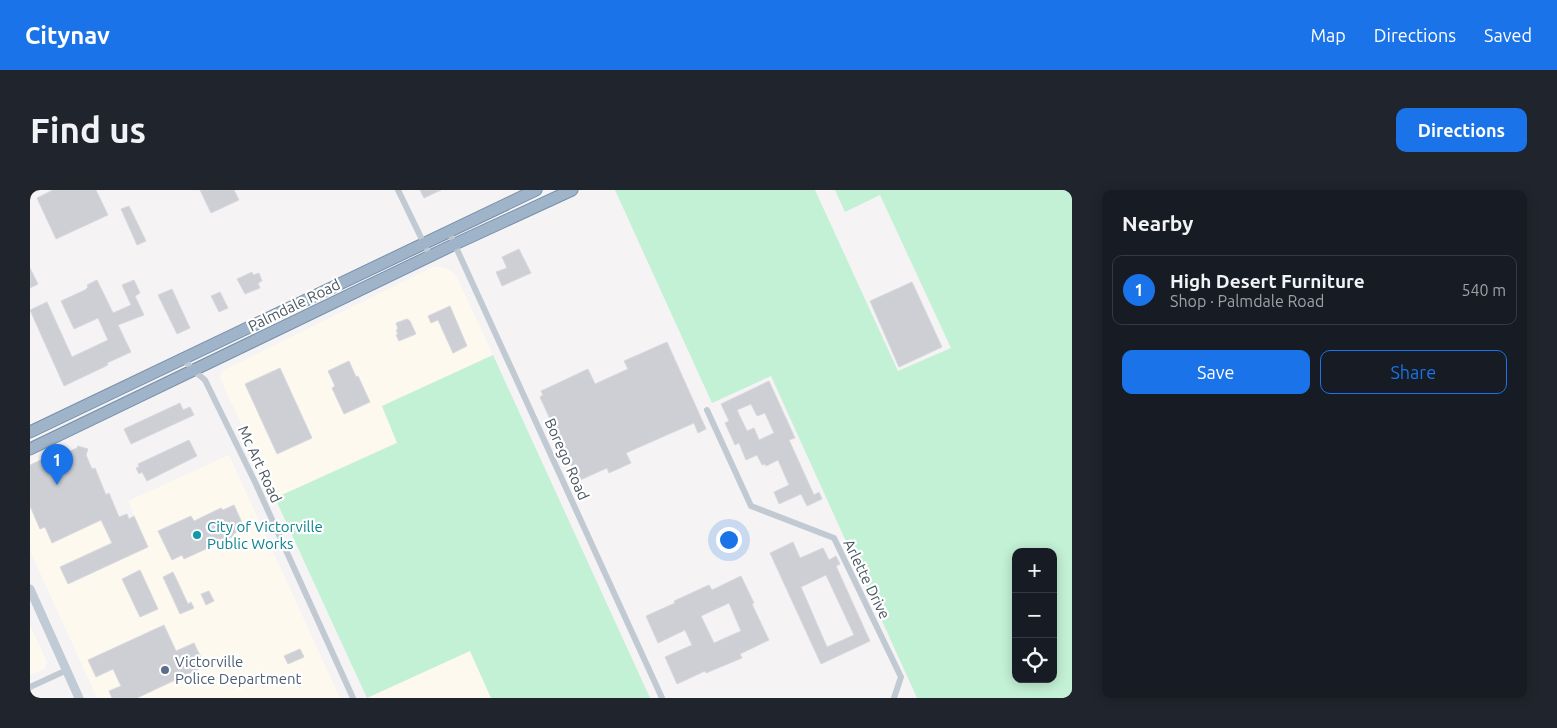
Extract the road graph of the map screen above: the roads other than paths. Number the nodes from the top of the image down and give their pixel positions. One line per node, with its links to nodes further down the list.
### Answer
1 (398, 190): 5 (street)
2 (536, 190): 4 (highway, Palmdale Road)
3 (572, 190): 6 (highway, Palmdale Road)
4 (449, 232): 5 (highway, Palmdale Road); 6 (street, Borego Road)
5 (423, 244): 7 (street); 8 (highway, Palmdale Road)
6 (455, 244): 7 (highway, Palmdale Road); 18 (street, Borego Road)
7 (430, 256): 9 (highway, Palmdale Road)
8 (183, 358): 9 (street, Mc Art Road); 11 (highway, Palmdale Road)
9 (193, 370): 12 (highway, Palmdale Road); 17 (street, Mc Art Road)
10 (707, 410): 19 (street, Arlette Drive)
11 (30, 432)
12 (30, 449)
13 (30, 589): 14 (main road)
14 (67, 670): 15 (street); 16 (main road)
15 (30, 687)
16 (79, 698)
17 (353, 698)
18 (662, 698)
19 (894, 698)

